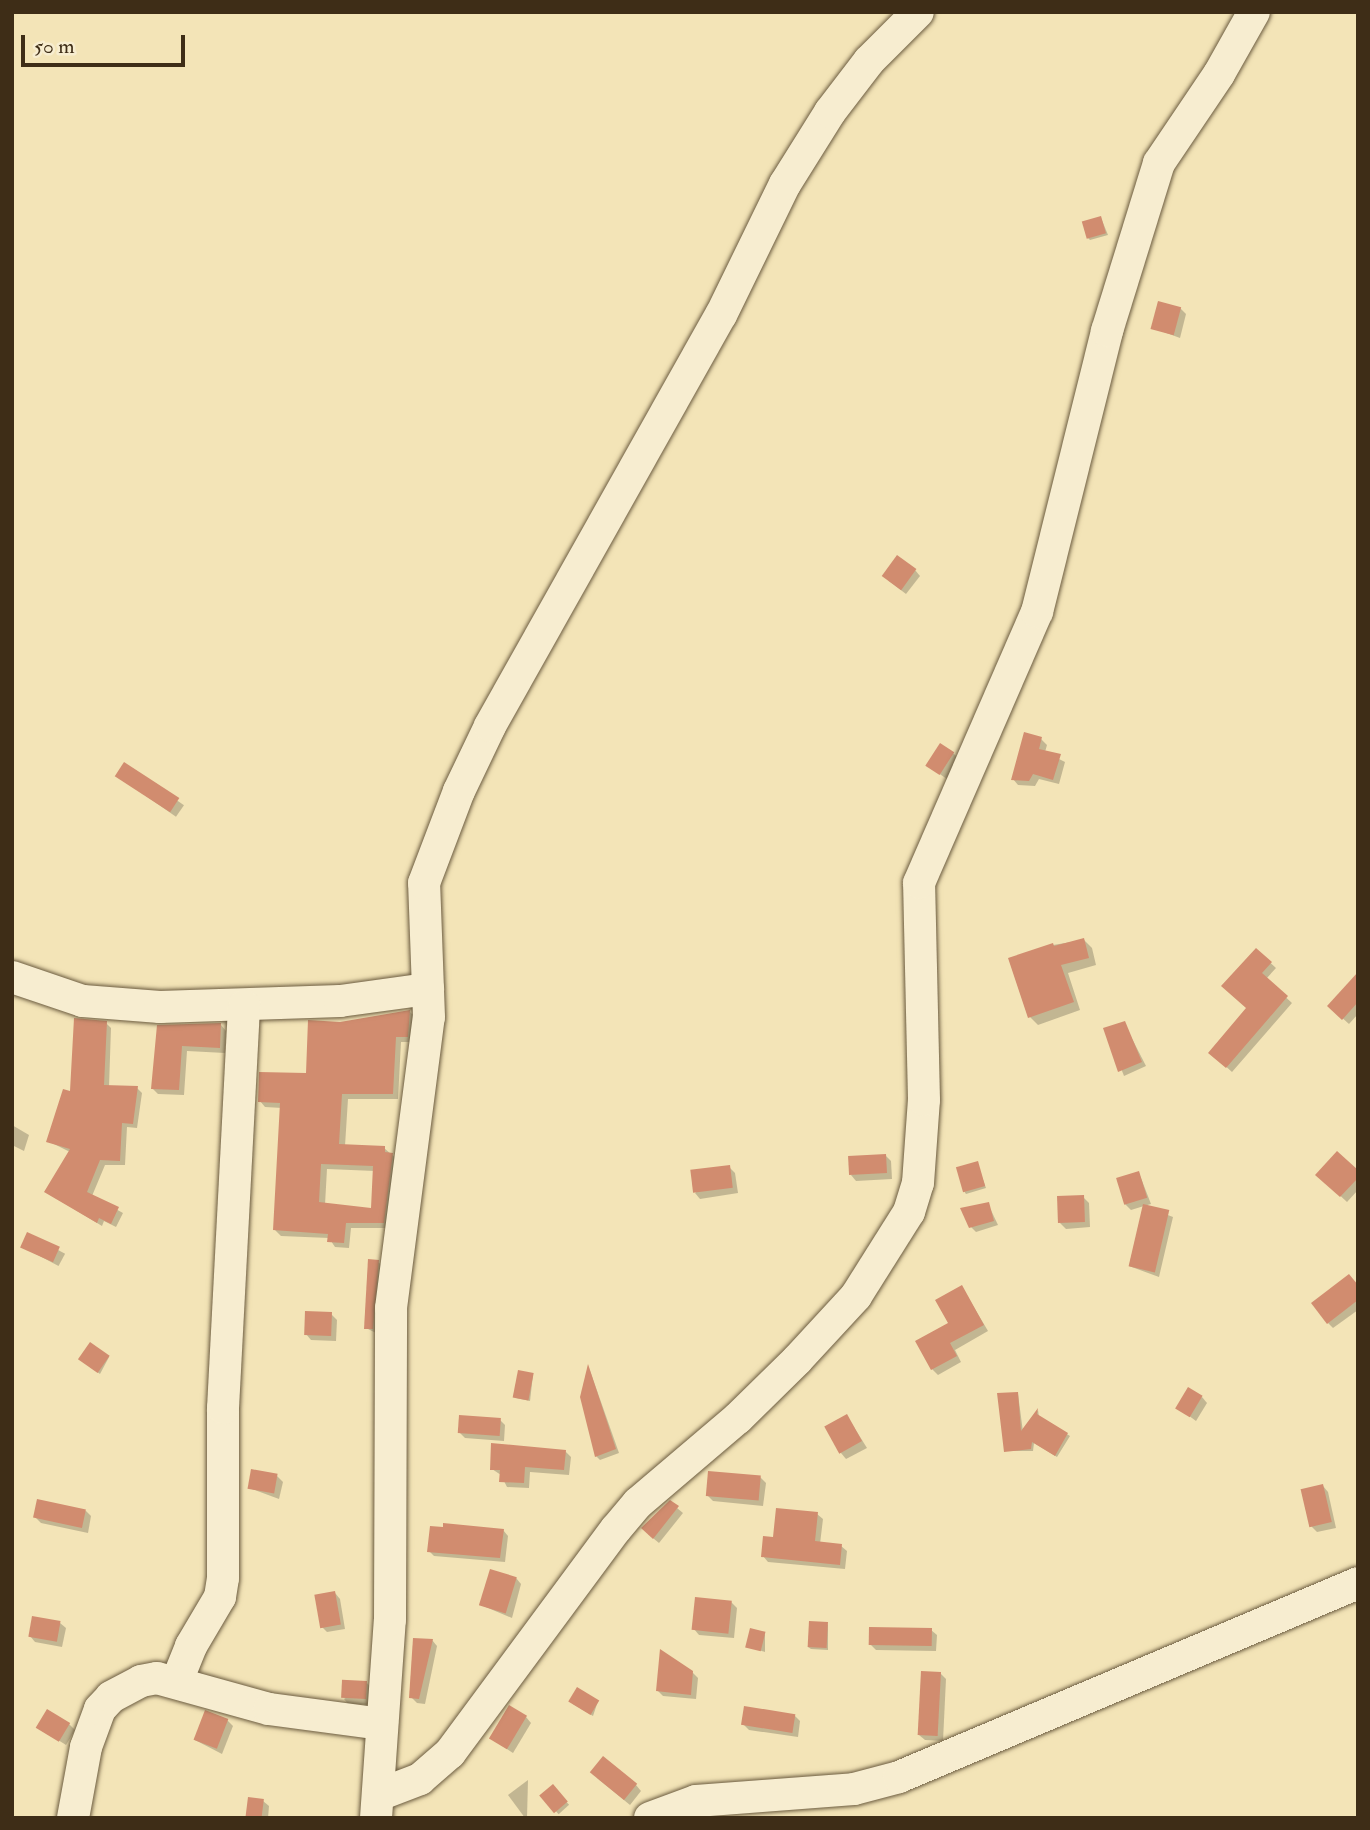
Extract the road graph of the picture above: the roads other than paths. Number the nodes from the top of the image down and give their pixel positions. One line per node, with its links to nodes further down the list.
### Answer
1 (918, 12): 4 (street)
2 (1254, 12): 9 (street)
3 (12, 977): 5 (street)
4 (428, 989): 5 (street); 8 (street)
5 (244, 1006): 7 (street)
6 (1358, 1583): 11 (street)
7 (177, 1681): 8 (street); 10 (street)
8 (383, 1724): 9 (street)
9 (379, 1806)
10 (73, 1818)
11 (650, 1818)

